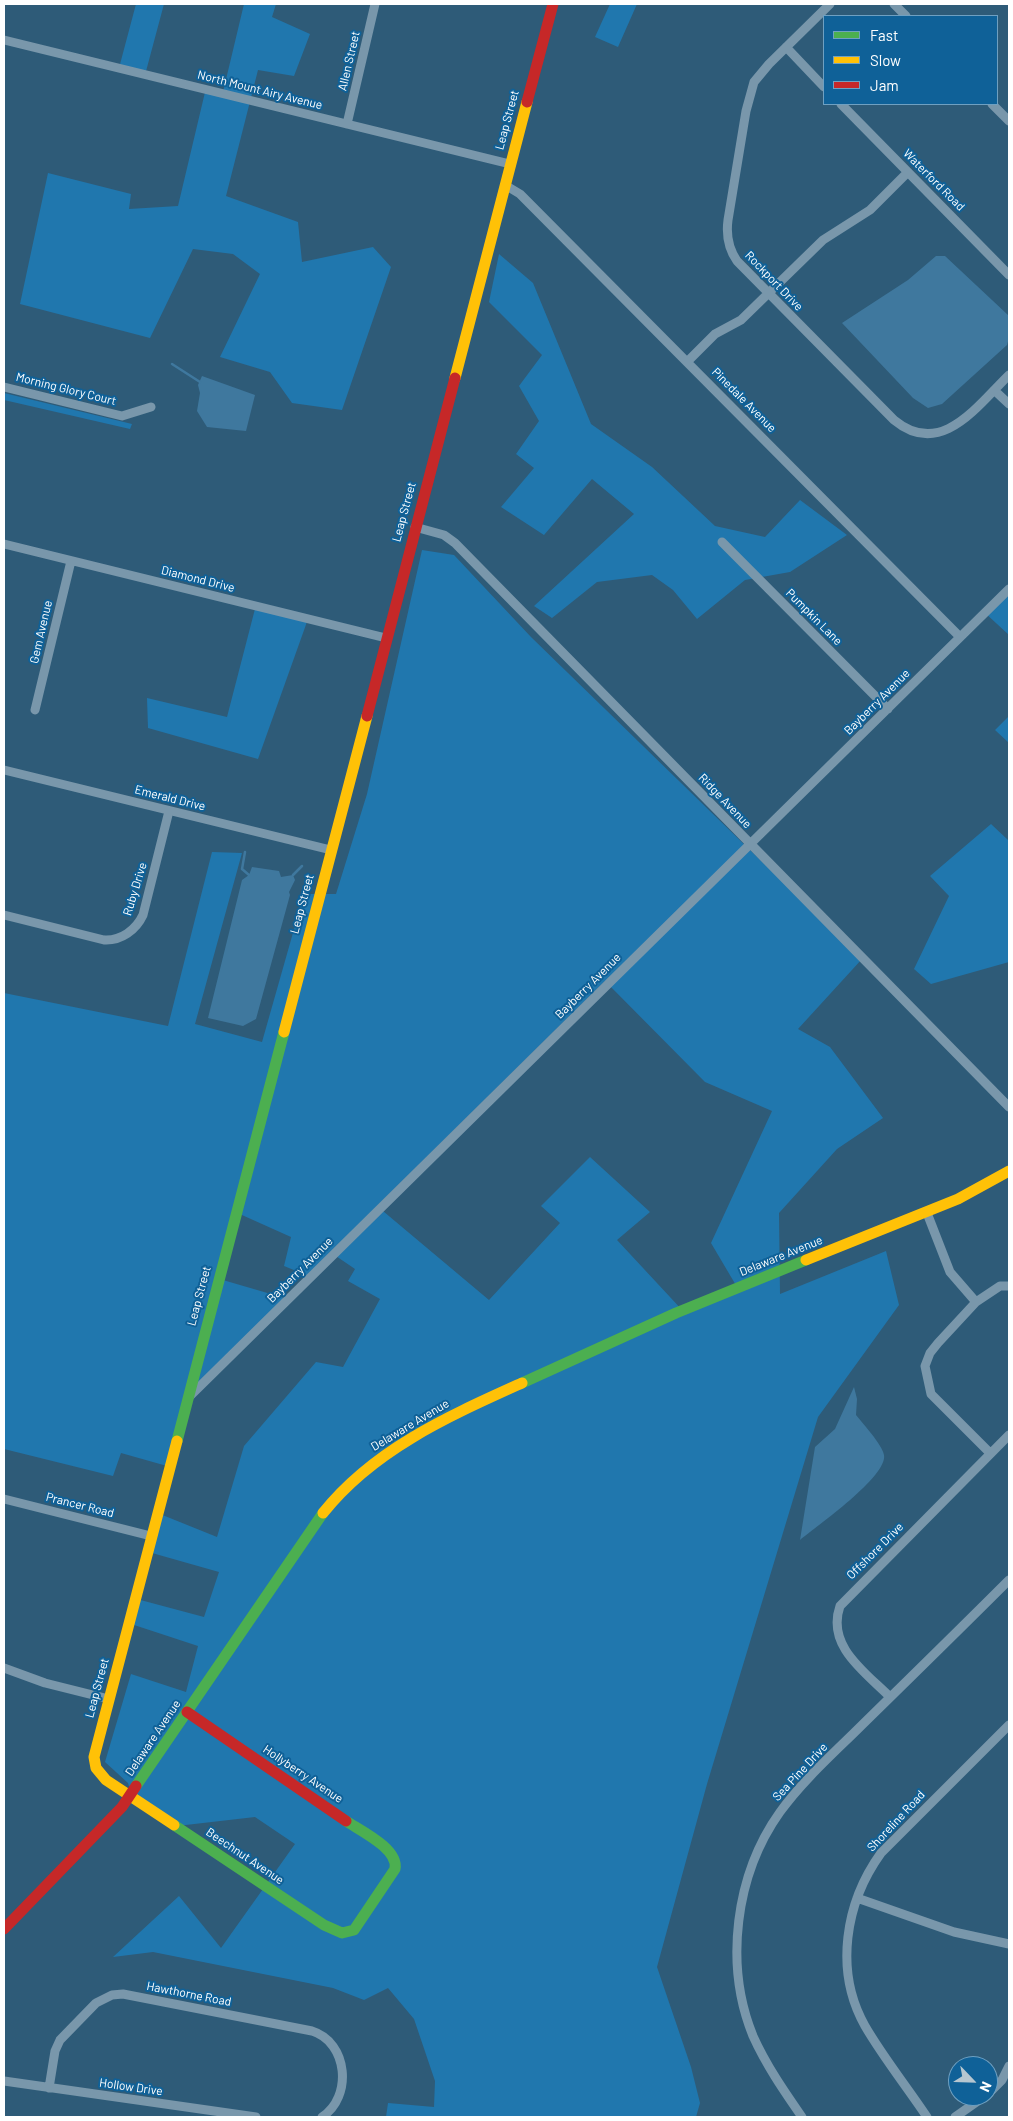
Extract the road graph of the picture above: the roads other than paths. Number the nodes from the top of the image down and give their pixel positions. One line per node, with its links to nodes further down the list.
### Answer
1 (375, 4): 12 (street, Allen Street)
2 (553, 4): 13 (street, Leap Street)
3 (830, 4): 7 (street, Rockport Drive)
4 (894, 4): 5 (street)
5 (905, 15)
6 (4, 40): 12 (street, North Mount Airy Avenue)
7 (786, 47): 8 (street); 17 (street, Rockport Drive)
8 (823, 86)
9 (842, 105): 14 (street, Waterford Road)
10 (993, 105): 11 (street)
11 (1009, 121)
12 (347, 124): 13 (street, North Mount Airy Avenue)
13 (510, 164): 15 (street, Leap Street)
14 (908, 172): 16 (street, Waterford Road); 17 (street)
15 (505, 185): 18 (street, Pinedale Avenue); 24 (street, Leap Street)
16 (1009, 274)
17 (769, 293): 18 (street); 21 (street, Rockport Drive)
18 (688, 361): 29 (street, Pinedale Avenue)
19 (1009, 376): 21 (street)
20 (4, 387): 23 (street, Morning Glory Court)
21 (994, 390): 22 (street)
22 (1009, 404)
23 (151, 407)
24 (415, 527): 30 (street, Leap Street); 35 (street, Ridge Avenue)
25 (722, 542): 31 (street, Pumpkin Lane)
26 (4, 544): 27 (street, Diamond Drive)
27 (71, 561): 30 (street, Diamond Drive); 32 (street, Gem Avenue)
28 (1009, 589): 29 (street, Bayberry Avenue)
29 (960, 637): 31 (street, Bayberry Avenue)
30 (386, 638): 36 (street, Leap Street)
31 (888, 709): 35 (street, Bayberry Avenue)
32 (35, 710)
33 (4, 770): 34 (street, Emerald Drive)
34 (169, 811): 36 (street, Emerald Drive); 37 (street, Ruby Drive)
35 (750, 844): 38 (street, Ridge Avenue); 43 (street, Bayberry Avenue)
36 (330, 850): 43 (street, Leap Street)
37 (4, 915)
38 (1009, 1107)
39 (1009, 1171): 40 (street, Delaware Avenue)
40 (927, 1212): 42 (street); 52 (street, Delaware Avenue)
41 (1009, 1286): 42 (street)
42 (976, 1302): 45 (street)
43 (186, 1401): 47 (street, Leap Street)
44 (1009, 1435): 45 (street, Offshore Drive)
45 (990, 1454): 50 (street, Offshore Drive)
46 (4, 1499): 47 (street, Prancer Road)
47 (151, 1536): 51 (street, Leap Street)
48 (1009, 1580): 50 (street, Sea Pine Drive)
49 (4, 1668): 51 (street)
50 (890, 1697): 66 (street, Sea Pine Drive)
51 (109, 1699): 54 (street, Leap Street)
52 (187, 1712): 54 (street, Delaware Avenue); 57 (street, Hollyberry Avenue)
53 (1009, 1725): 55 (street, Shoreline Road)
54 (130, 1796): 56 (street, Delaware Avenue); 57 (street, Beechnut Avenue)
55 (857, 1898): 58 (street); 67 (street, Shoreline Road)
56 (4, 1929)
57 (347, 1933)
58 (1009, 1944)
59 (1009, 2066): 61 (street)
60 (4, 2081): 62 (street, Hollow Drive)
61 (998, 2084)
62 (49, 2088): 64 (street, Hollow Drive); 65 (street, Hawthorne Road)
63 (971, 2106): 68 (street)
64 (256, 2117)
65 (322, 2117)
66 (802, 2117)
67 (927, 2117)
68 (955, 2117)

